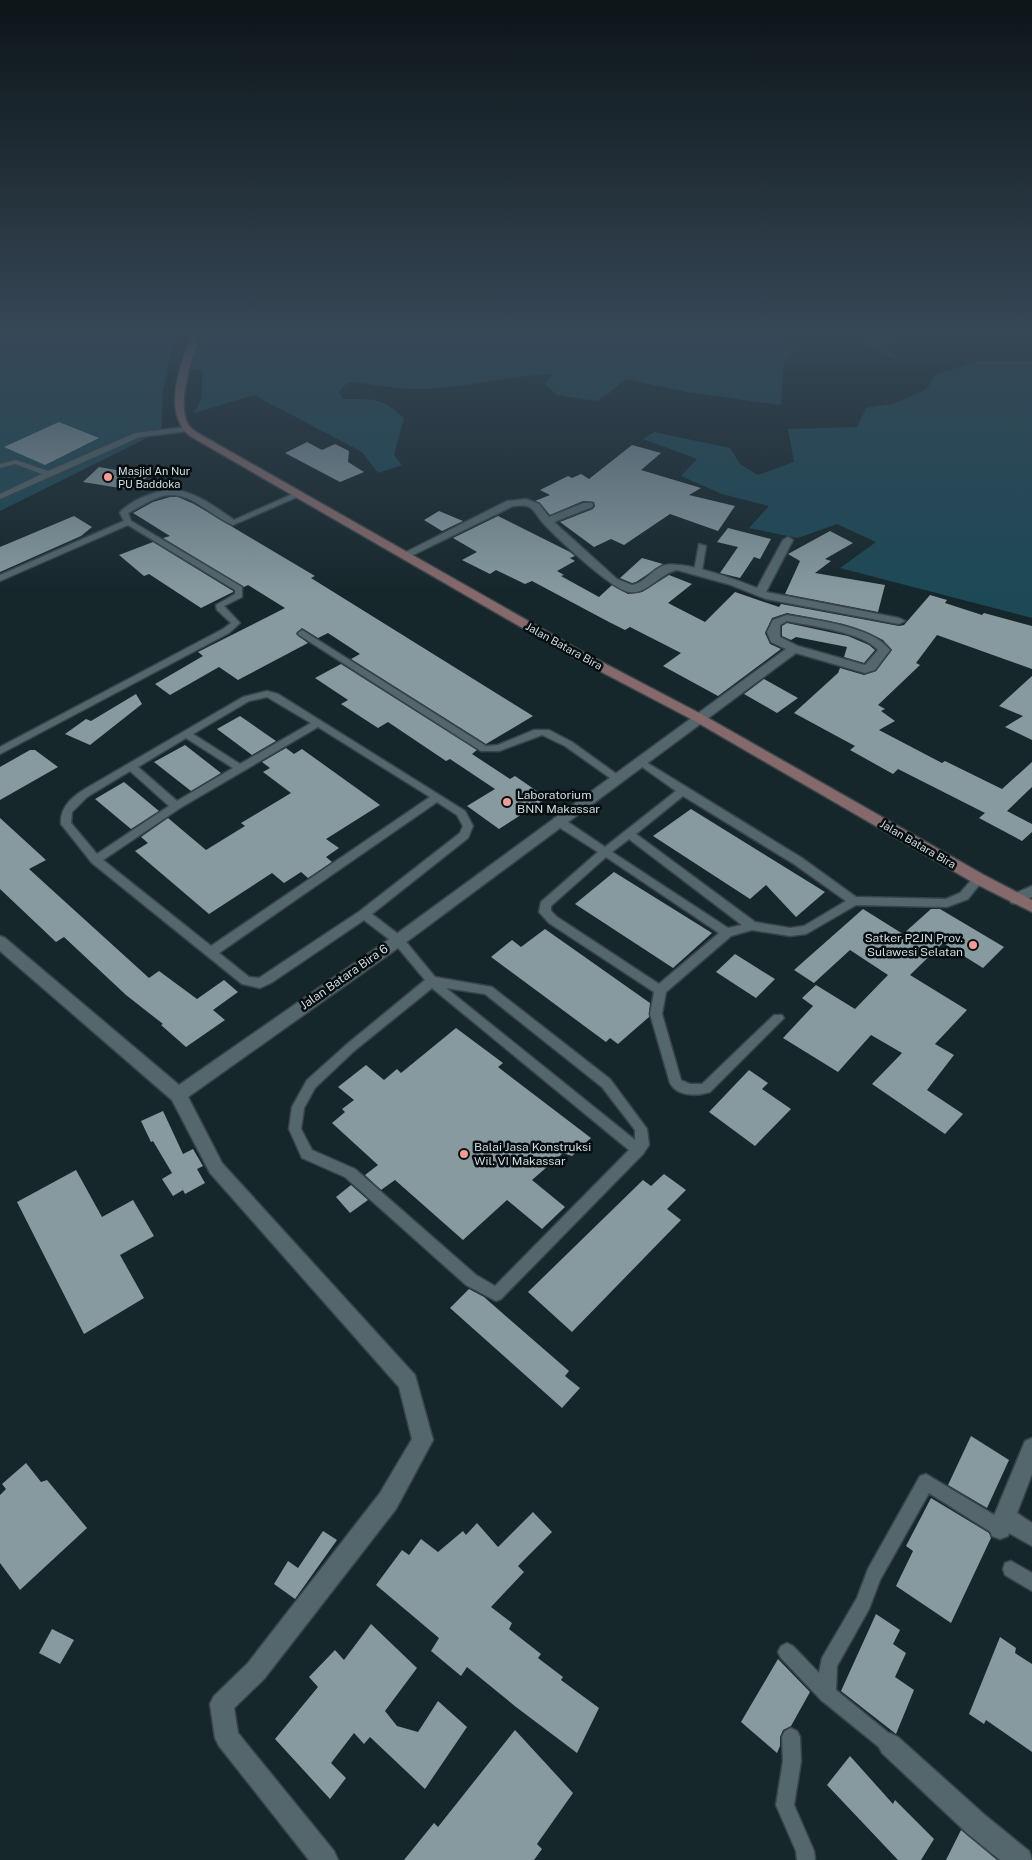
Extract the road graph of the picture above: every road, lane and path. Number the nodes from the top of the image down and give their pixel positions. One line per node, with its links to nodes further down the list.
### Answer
1 (181, 420): 2 (street)
2 (186, 428): 4 (lane); 5 (street, Jalan Batara Bira)
3 (0, 466): 4 (lane)
4 (48, 474): 6 (lane)
5 (300, 494): 9 (lane); 12 (street, Jalan Batara Bira)
6 (0, 497)
7 (588, 505): 8 (street)
8 (547, 521): 12 (street); 13 (street)
9 (128, 522): 14 (lane); 22 (lane)
10 (788, 540): 15 (street)
11 (702, 546): 13 (lane)
12 (404, 555): 19 (street, Jalan Batara Bira)
13 (698, 571): 15 (street)
14 (0, 578)
15 (758, 594): 16 (street)
16 (899, 621)
17 (302, 633): 26 (lane)
18 (794, 649): 18 (street); 19 (street, Jalan Batara Bira 6)
19 (697, 717): 23 (street, Jalan Batara Bira 6); 34 (street, Jalan Batara Bira)
20 (317, 723): 21 (lane); 25 (lane); 28 (lane)
21 (187, 734): 24 (lane); 25 (lane)
22 (0, 752)
23 (641, 762): 26 (street, Jalan Batara Bira 6); 27 (lane)
24 (131, 766): 29 (lane); 33 (lane)
25 (240, 768): 29 (lane)
26 (617, 778): 30 (street, Jalan Batara Bira 6)
27 (683, 791): 31 (lane); 37 (lane)
28 (437, 797): 39 (lane); 44 (lane)
29 (176, 806): 33 (lane)
30 (558, 821): 32 (lane); 42 (street, Jalan Batara Bira 6)
31 (628, 834): 32 (lane); 40 (lane)
32 (606, 852): 41 (lane); 46 (lane)
33 (96, 860): 44 (lane)
34 (979, 879): 36 (street, Jalan Batara Bira); 37 (lane)
35 (1032, 891): 36 (street)
36 (1016, 898): 38 (street, Jalan Batara Bira)
37 (854, 901): 40 (lane)
38 (1032, 907)
39 (364, 914): 42 (lane); 44 (lane)
40 (752, 926): 41 (lane)
41 (727, 933): 46 (lane)
42 (398, 940): 45 (lane); 48 (street, Jalan Batara Bira 6)
43 (0, 942): 48 (street)
44 (211, 952)
45 (432, 981): 49 (lane); 49 (lane); 49 (lane)
46 (660, 990): 47 (lane)
47 (778, 1018)
48 (178, 1095): 59 (street)
49 (638, 1150)
50 (1032, 1448): 51 (street)
51 (1002, 1523): 52 (street); 56 (lane)
52 (1032, 1535)
53 (1011, 1569): 54 (lane)
54 (1032, 1583)
55 (787, 1652): 56 (lane)
56 (827, 1694): 58 (lane)
57 (791, 1737): 60 (lane)
58 (890, 1745): 61 (street)
59 (325, 1860)
60 (806, 1860)
61 (1020, 1860)

